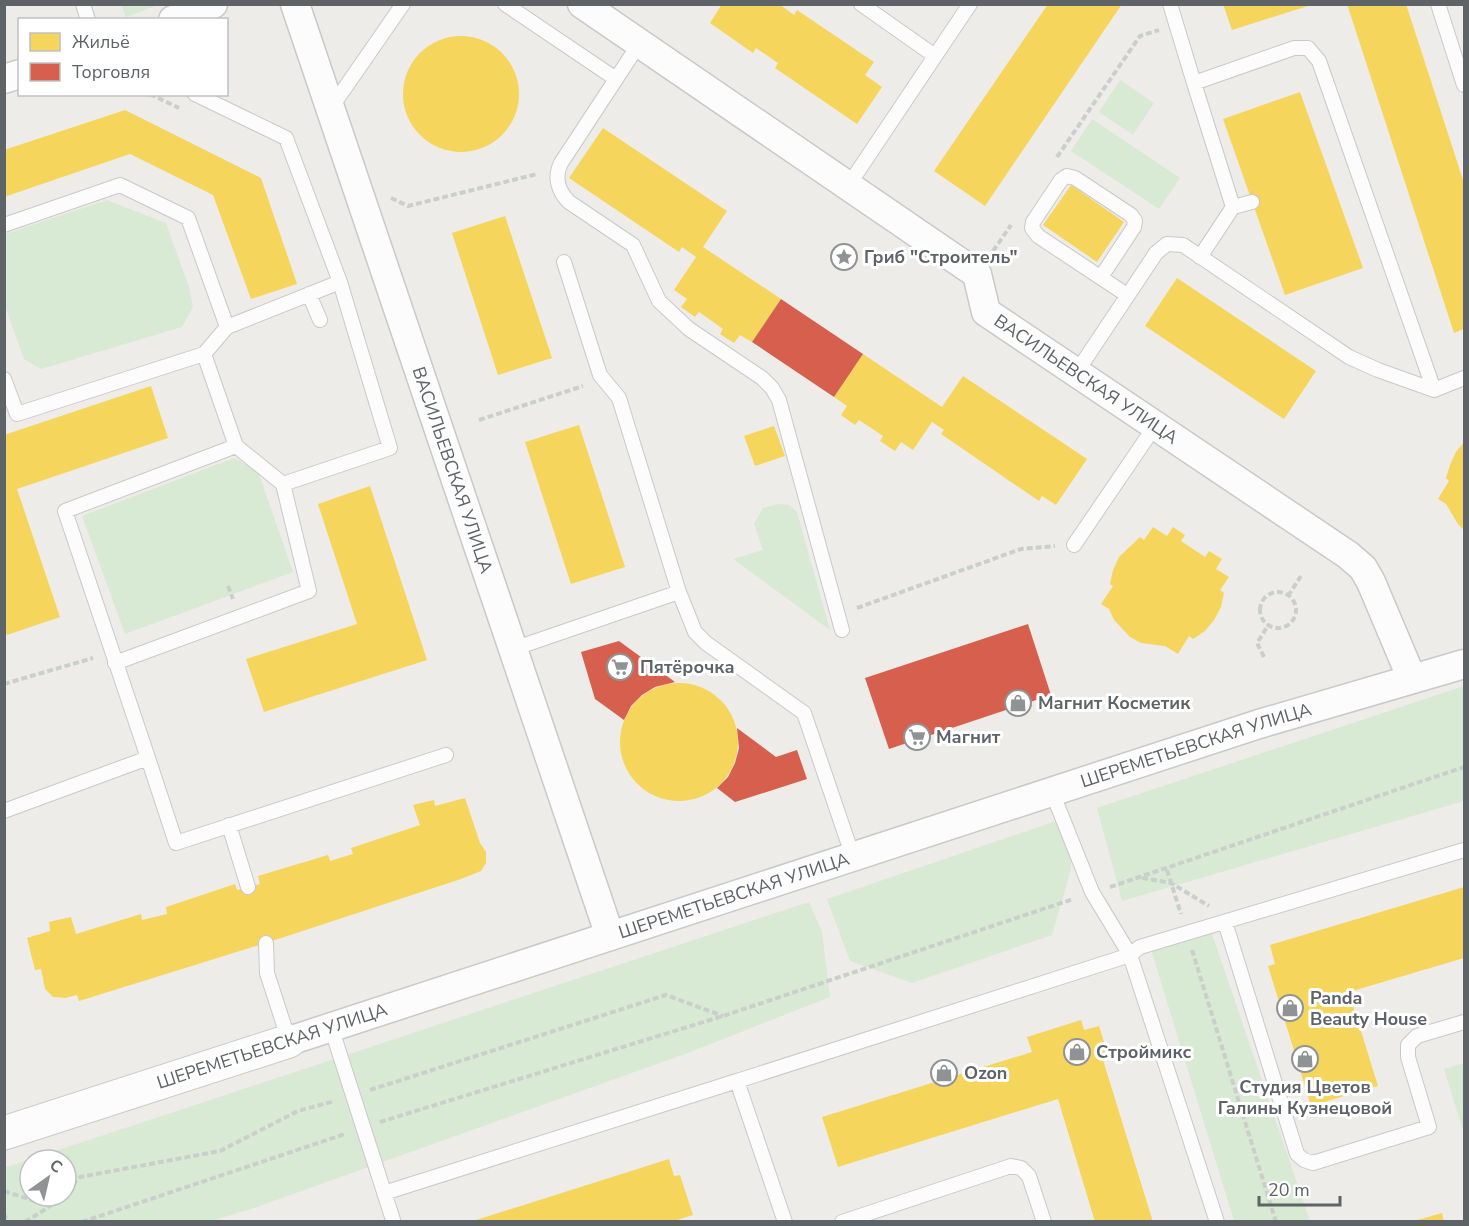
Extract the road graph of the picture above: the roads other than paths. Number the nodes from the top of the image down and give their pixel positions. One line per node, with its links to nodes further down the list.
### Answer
1 (213, 4): 10 (street)
2 (295, 4): 17 (street, ВАСИЛЬЕВСКАЯ УЛИЦА)
3 (403, 4): 17 (lane)
4 (505, 4): 13 (lane)
5 (861, 4): 12 (lane)
6 (970, 4): 12 (lane)
7 (1170, 4): 14 (lane)
8 (1438, 4): 15 (lane)
9 (595, 8): 11 (street)
10 (178, 18)
11 (639, 44): 13 (lane); 18 (street)
12 (936, 56): 18 (lane)
13 (616, 79): 40 (lane)
14 (1194, 82): 20 (lane); 34 (lane)
15 (1464, 85)
16 (199, 96): 25 (lane)
17 (330, 110): 41 (street, ВАСИЛЬЕВСКАЯ УЛИЦА)
18 (848, 186): 31 (street, ВАСИЛЬЕВСКАЯ УЛИЦА)
19 (1252, 202): 20 (lane)
20 (1233, 207): 22 (lane)
21 (4, 225): 29 (lane)
22 (1200, 257): 27 (lane); 34 (lane)
23 (564, 262): 39 (lane)
24 (1101, 277): 24 (lane); 27 (lane)
25 (340, 282): 26 (lane); 37 (lane)
26 (309, 294): 28 (lane); 29 (lane)
27 (1127, 295): 31 (lane)
28 (320, 320)
29 (227, 327): 30 (lane)
30 (204, 354): 33 (lane); 36 (lane)
31 (1076, 373): 35 (street, ВАСИЛЬЕВСКАЯ УЛИЦА)
32 (1464, 378): 34 (lane)
33 (4, 379)
34 (1434, 390)
35 (1155, 426): 38 (lane); 44 (street, ВАСИЛЬЕВСКАЯ УЛИЦА)
36 (236, 446): 37 (lane); 42 (lane)
37 (283, 484): 42 (lane)
38 (1074, 545)
39 (679, 592): 41 (lane); 51 (lane)
40 (842, 630)
41 (513, 649): 54 (street, ВАСИЛЬЕВСКАЯ УЛИЦА)
42 (113, 657): 46 (lane)
43 (1464, 664): 44 (street, ШЕРЕМЕТЬЕВСКАЯ УЛИЦА)
44 (1412, 679): 47 (street, ШЕРЕМЕТЬЕВСКАЯ УЛИЦА)
45 (446, 755): 49 (lane)
46 (148, 758): 48 (lane); 49 (lane)
47 (1052, 792): 51 (street, ШЕРЕМЕТЬЕВСКАЯ УЛИЦА); 56 (lane)
48 (4, 811)
49 (230, 825): 52 (lane)
50 (1464, 850): 53 (lane)
51 (853, 857): 54 (street, ШЕРЕМЕТЬЕВСКАЯ УЛИЦА)
52 (248, 887)
53 (1225, 922): 56 (lane); 57 (lane)
54 (610, 936): 58 (street, ШЕРЕМЕТЬЕВСКАЯ УЛИЦА)
55 (266, 943): 59 (lane)
56 (1130, 955): 60 (lane); 67 (lane)
57 (1464, 1022)
58 (331, 1027): 59 (street, ШЕРЕМЕТЬЕВСКАЯ УЛИЦА); 62 (lane)
59 (289, 1041): 61 (street, ШЕРЕМЕТЬЕВСКАЯ УЛИЦА)
60 (737, 1081): 62 (lane); 64 (lane)
61 (4, 1133)
62 (384, 1193): 63 (lane)
63 (392, 1221)
64 (785, 1221)
65 (842, 1221): 66 (lane)
66 (1044, 1221)
67 (1217, 1221)

